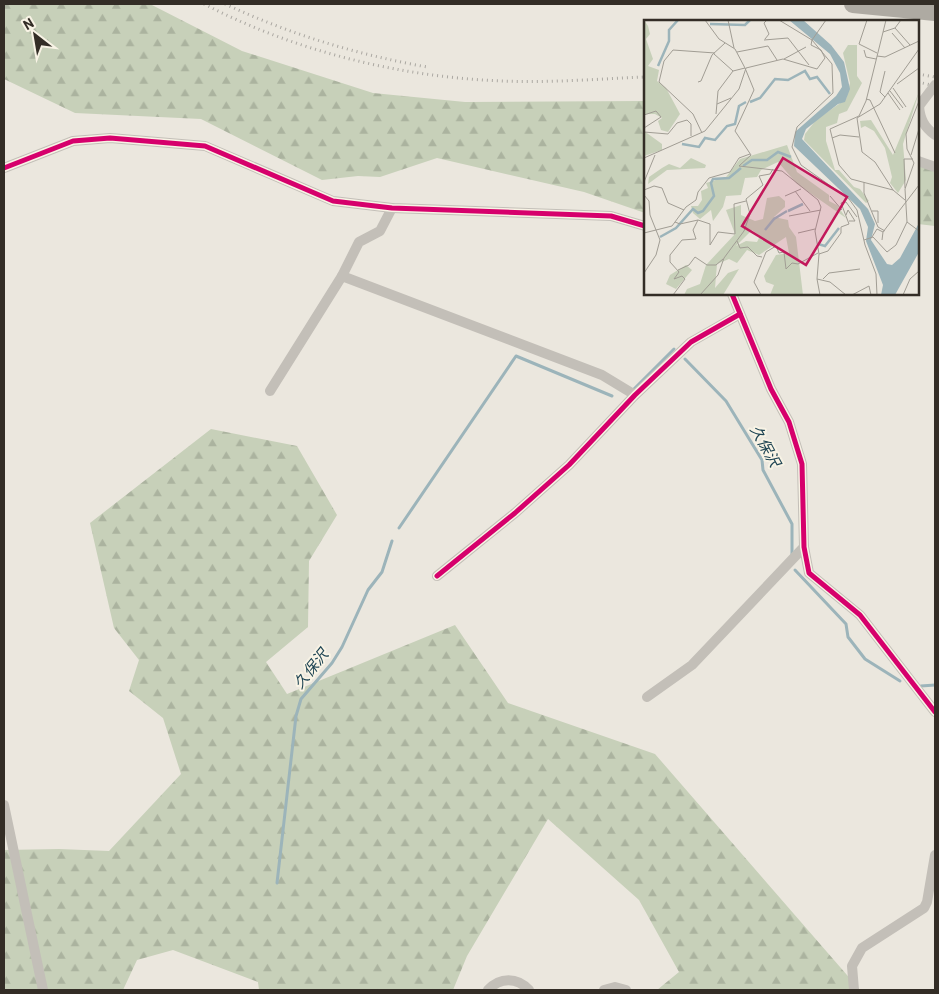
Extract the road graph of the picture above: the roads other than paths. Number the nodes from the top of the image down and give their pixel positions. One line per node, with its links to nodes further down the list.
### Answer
1 (853, 4): 2 (highway)
2 (935, 12)
3 (935, 85): 4 (street, bridge)
4 (919, 106): 5 (street)
5 (935, 135)
6 (919, 161): 7 (street)
7 (935, 167)
8 (4, 168): 9 (street)
9 (392, 208): 10 (street); 11 (street)
10 (644, 226)
11 (342, 276): 14 (street); 15 (street)
12 (732, 295): 13 (street)
13 (740, 314): 15 (street); 16 (street)
14 (270, 391)
15 (635, 395): 17 (street)
16 (804, 547): 18 (street); 19 (street)
17 (437, 576)
18 (647, 697)
19 (935, 712)
20 (4, 805): 22 (street)
21 (935, 855): 27 (street)
22 (43, 990)
23 (488, 990): 24 (street)
24 (529, 990)
25 (604, 990): 26 (street)
26 (626, 990)
27 (854, 990)

